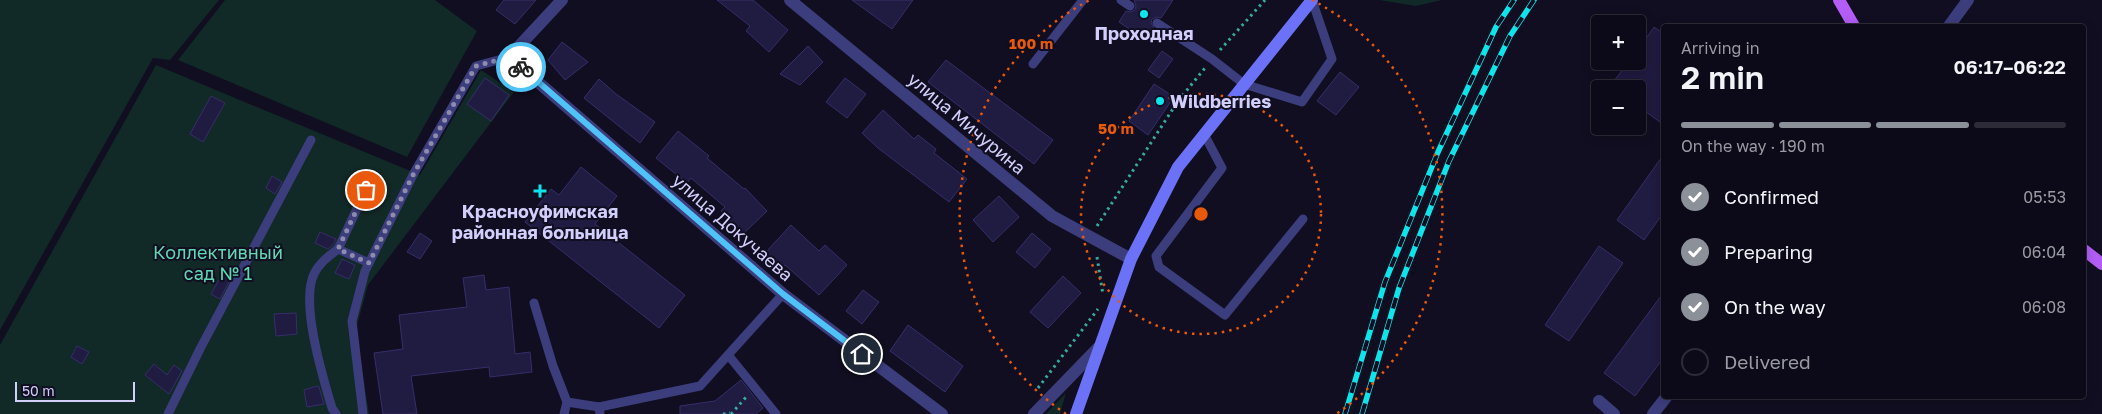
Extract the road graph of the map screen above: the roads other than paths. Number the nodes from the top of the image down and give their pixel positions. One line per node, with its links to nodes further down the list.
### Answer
1 (562, 0): 12 (street)
2 (790, 0): 21 (street, улица Мичурина)
3 (1083, 0): 13 (lane)
4 (1121, 0): 8 (lane)
5 (1312, 0): 14 (main road); 14 (lane)
6 (1839, 0): 10 (main road)
7 (1968, 0): 11 (street)
8 (1130, 6)
9 (1157, 23): 14 (lane)
10 (1853, 24)
11 (1950, 24)
12 (509, 57): 22 (lane); 24 (street, улица Докучаева)
13 (1034, 64)
14 (1244, 84): 15 (main road)
15 (1204, 134): 18 (lane); 21 (main road)
16 (312, 140): 32 (lane)
17 (372, 175): 19 (lane)
18 (1303, 219)
19 (338, 249): 22 (lane); 33 (lane)
20 (2086, 252): 23 (main road)
21 (1131, 259): 26 (main road)
22 (369, 263): 34 (lane)
23 (2102, 264)
24 (783, 294): 27 (lane); 37 (street, улица Докучаева)
25 (534, 302): 29 (lane)
26 (1098, 348): 38 (street); 39 (main road)
27 (729, 356): 31 (lane); 36 (lane)
28 (1665, 399): 41 (street)
29 (567, 402): 31 (lane); 35 (lane)
30 (1599, 402): 40 (street)
31 (599, 410)
32 (168, 414)
33 (336, 414)
34 (363, 414)
35 (564, 414)
36 (776, 414)
37 (942, 414)
38 (1034, 414)
39 (1076, 414)
40 (1614, 414)
41 (1653, 414)

